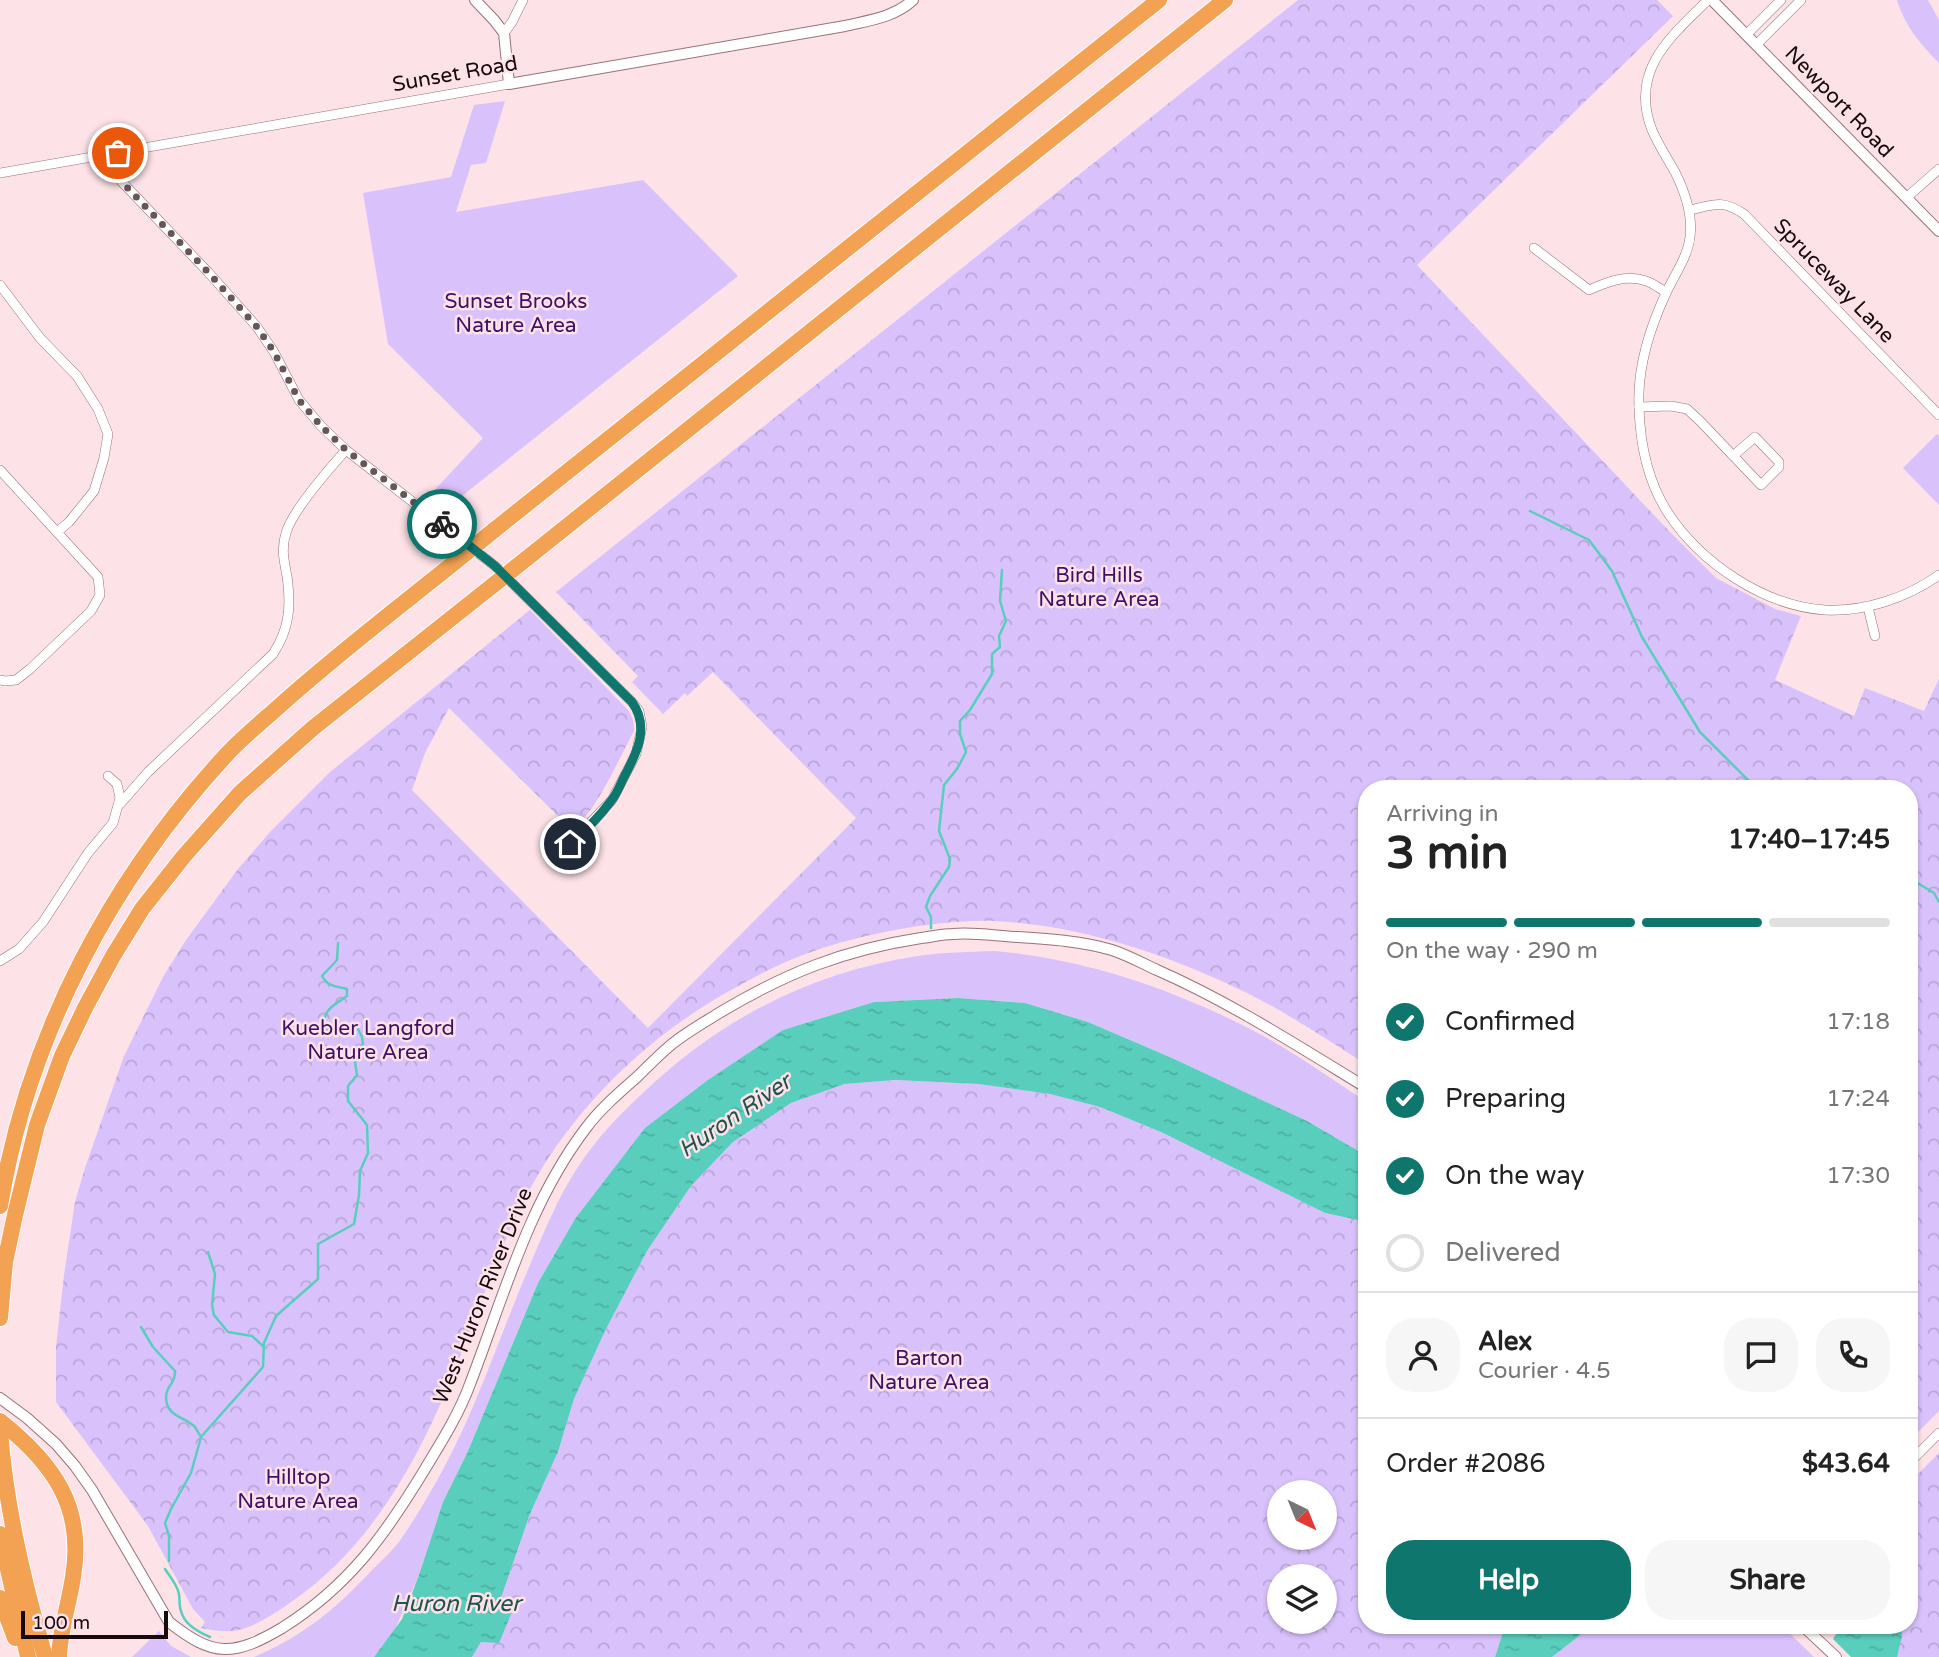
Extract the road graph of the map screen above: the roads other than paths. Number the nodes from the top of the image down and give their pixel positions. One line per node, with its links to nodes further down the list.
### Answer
1 (475, 0): 9 (street)
2 (523, 0): 9 (street)
3 (913, 0): 12 (street, Sunset Road)
4 (1159, 0): 37 (highway, bridge)
5 (1225, 0): 38 (highway, bridge)
6 (1710, 0): 10 (street, Newport Road); 17 (street)
7 (1781, 0): 10 (street)
8 (1801, 0): 11 (street)
9 (504, 33): 12 (street)
10 (1746, 35): 11 (street, Newport Road)
11 (1756, 45): 16 (street, Newport Road)
12 (509, 84): 13 (street, Sunset Road)
13 (118, 153): 15 (street, Sunset Road); 24 (street)
14 (1939, 169): 16 (street)
15 (0, 173)
16 (1906, 198): 18 (street, Newport Road)
17 (1690, 210): 21 (street); 23 (street, Spruceway Lane)
18 (1939, 231)
19 (1534, 248): 21 (street)
20 (0, 285): 27 (street)
21 (1667, 292): 22 (street)
22 (1639, 407): 25 (street); 29 (street)
23 (1939, 415)
24 (346, 450): 33 (street); 34 (street)
25 (1734, 456): 25 (street)
26 (0, 470): 27 (street)
27 (57, 532): 31 (street)
28 (1939, 575): 29 (street)
29 (1868, 607): 30 (street)
30 (1875, 636)
31 (0, 680)
32 (108, 776): 33 (street)
33 (120, 804): 35 (street)
34 (570, 844)
35 (0, 961)
36 (1358, 1082): 39 (street, West Huron River Drive)
37 (0, 1206)
38 (0, 1318)
39 (0, 1398)
40 (0, 1421): 50 (highway)
41 (0, 1432): 43 (highway)
42 (1939, 1433): 44 (street)
43 (2, 1454): 49 (highway)
44 (1918, 1454)
45 (0, 1534): 48 (highway)
46 (0, 1598): 48 (highway)
47 (1812, 1634): 51 (street)
48 (26, 1657)
49 (45, 1657)
50 (59, 1657)
51 (1836, 1657)

